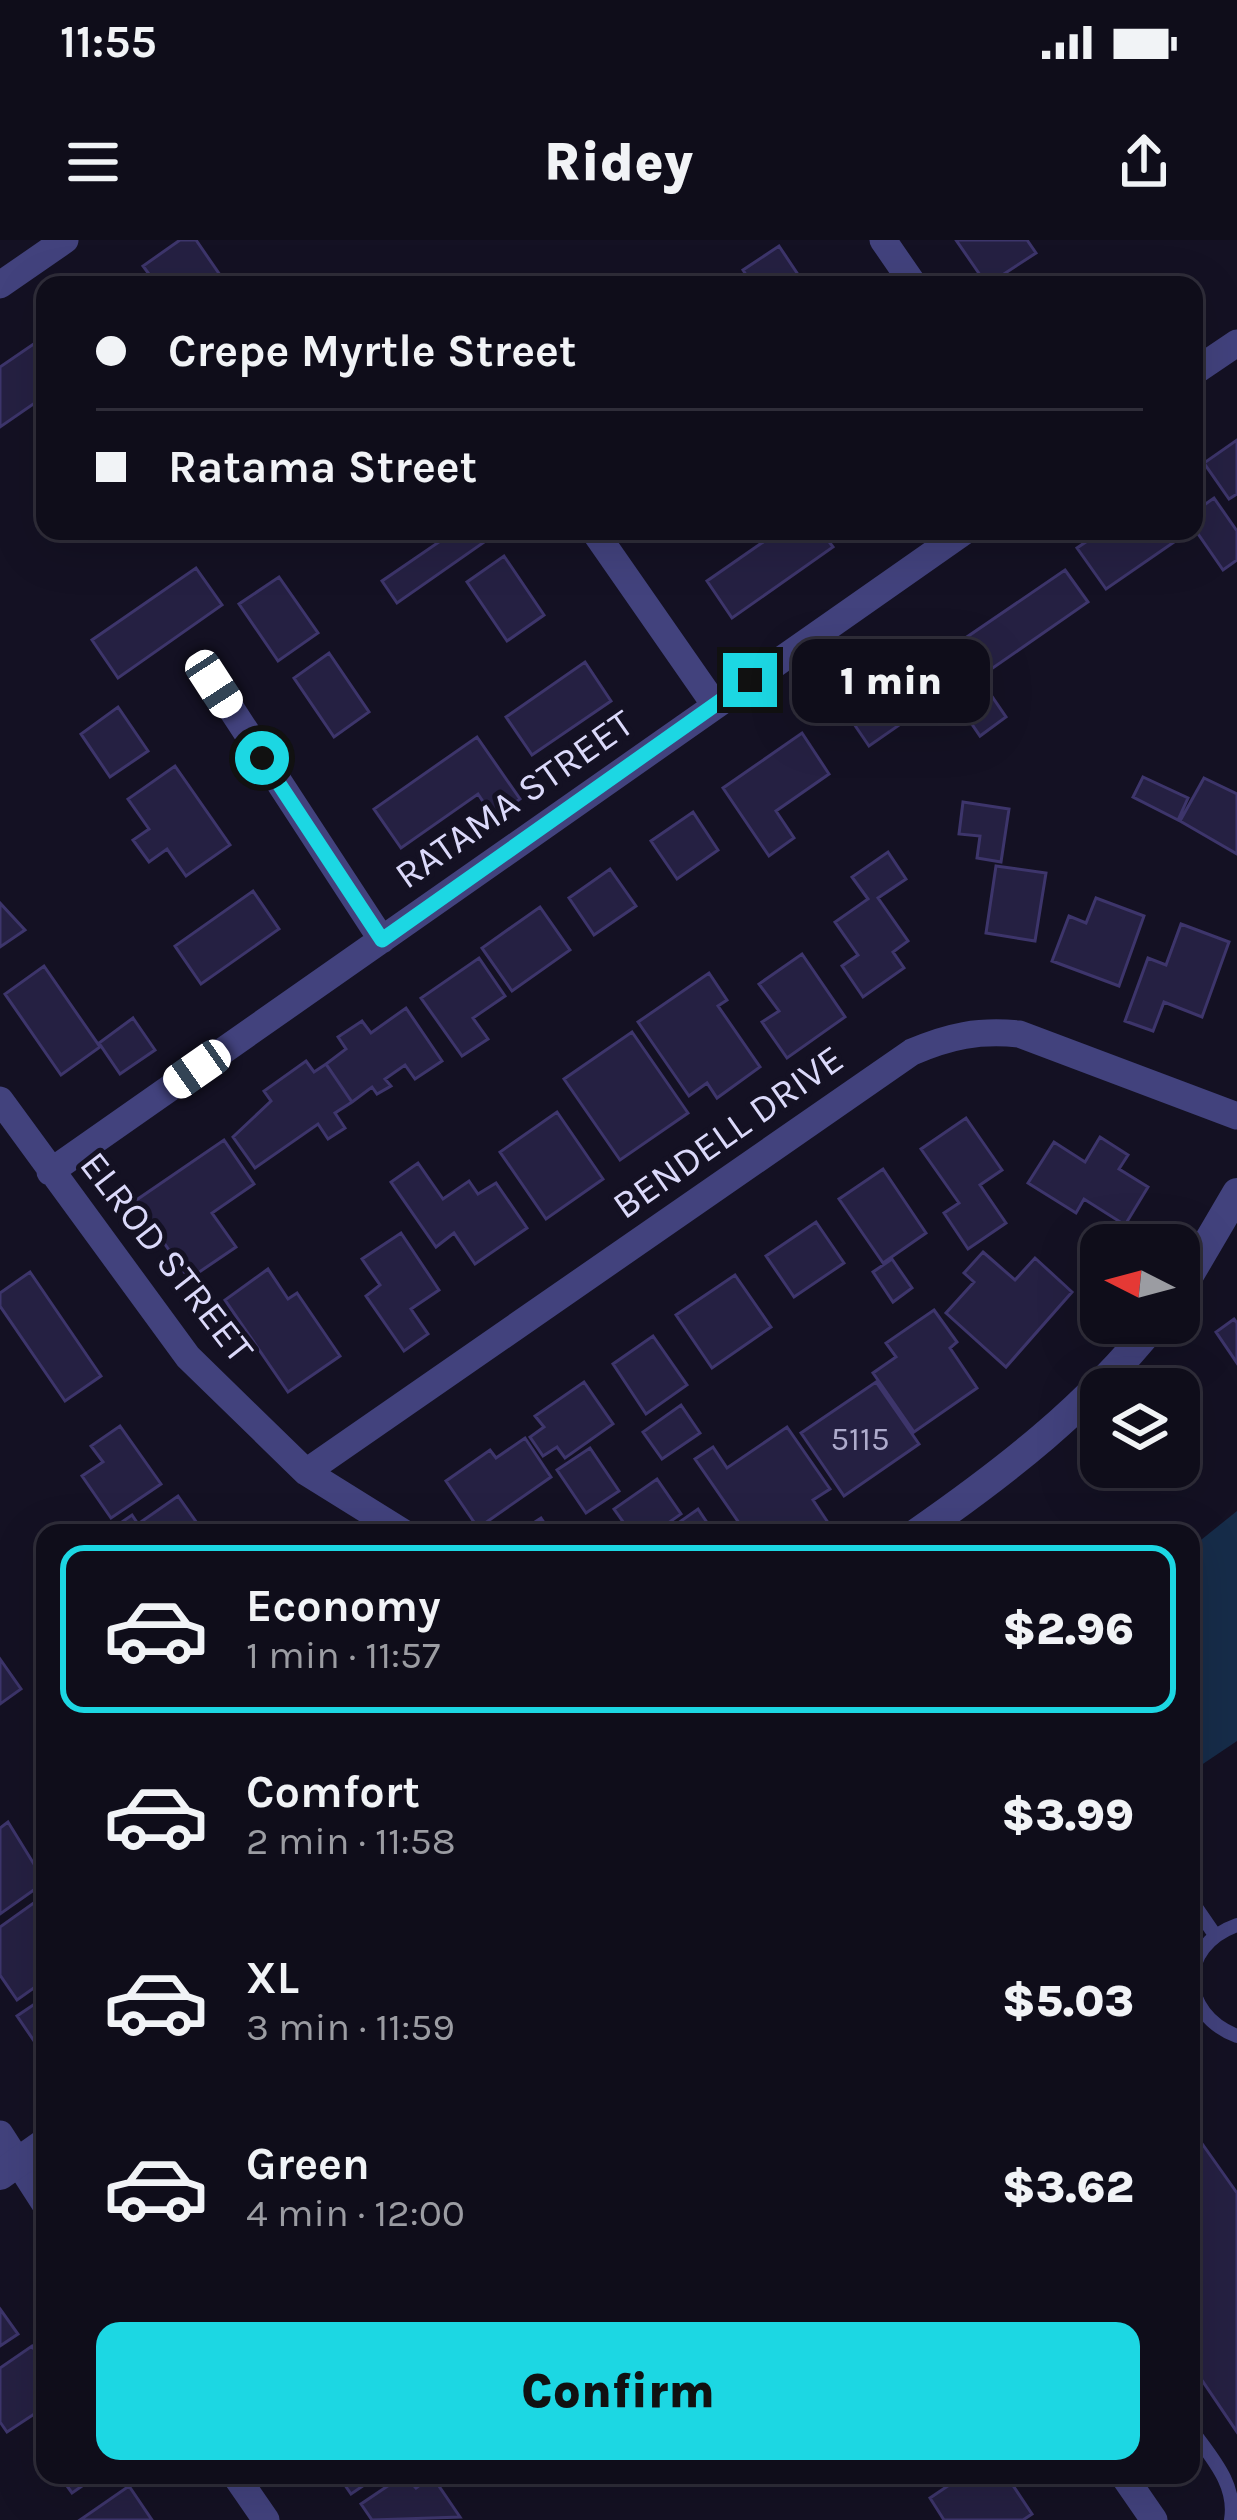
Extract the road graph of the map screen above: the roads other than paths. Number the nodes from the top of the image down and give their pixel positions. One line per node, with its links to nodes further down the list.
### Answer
1 (64, 240): 4 (street)
2 (883, 240): 3 (street)
3 (908, 276)
4 (0, 285)
5 (1237, 343): 6 (street)
6 (1203, 366)
7 (600, 540): 10 (street)
8 (952, 540): 10 (street, RATAMA STREET)
9 (214, 684): 11 (street)
10 (715, 705): 11 (street, RATAMA STREET)
11 (382, 940): 14 (street, RATAMA STREET)
12 (0, 1100): 14 (street, ELROD STREET)
13 (1237, 1116): 18 (street, BENDELL DRIVE)
14 (50, 1172): 18 (street, ELROD STREET)
15 (1237, 1193): 16 (street)
16 (1200, 1256)
17 (1138, 1344): 20 (street)
18 (306, 1472): 19 (street, ELROD STREET)
19 (390, 1524)
20 (936, 1524)
21 (1200, 1913): 23 (lane)
22 (1237, 1925): 23 (lane)
23 (1215, 1935): 24 (lane)
24 (1200, 1950)
25 (1200, 2011): 26 (lane)
26 (1237, 2036)
27 (0, 2134): 29 (street)
28 (36, 2149): 29 (street)
29 (8, 2169): 30 (street)
30 (36, 2195)
31 (1200, 2442): 36 (lane)
32 (241, 2484): 34 (street)
33 (1129, 2484): 35 (street)
34 (266, 2520)
35 (1154, 2520)
36 (1232, 2520)

